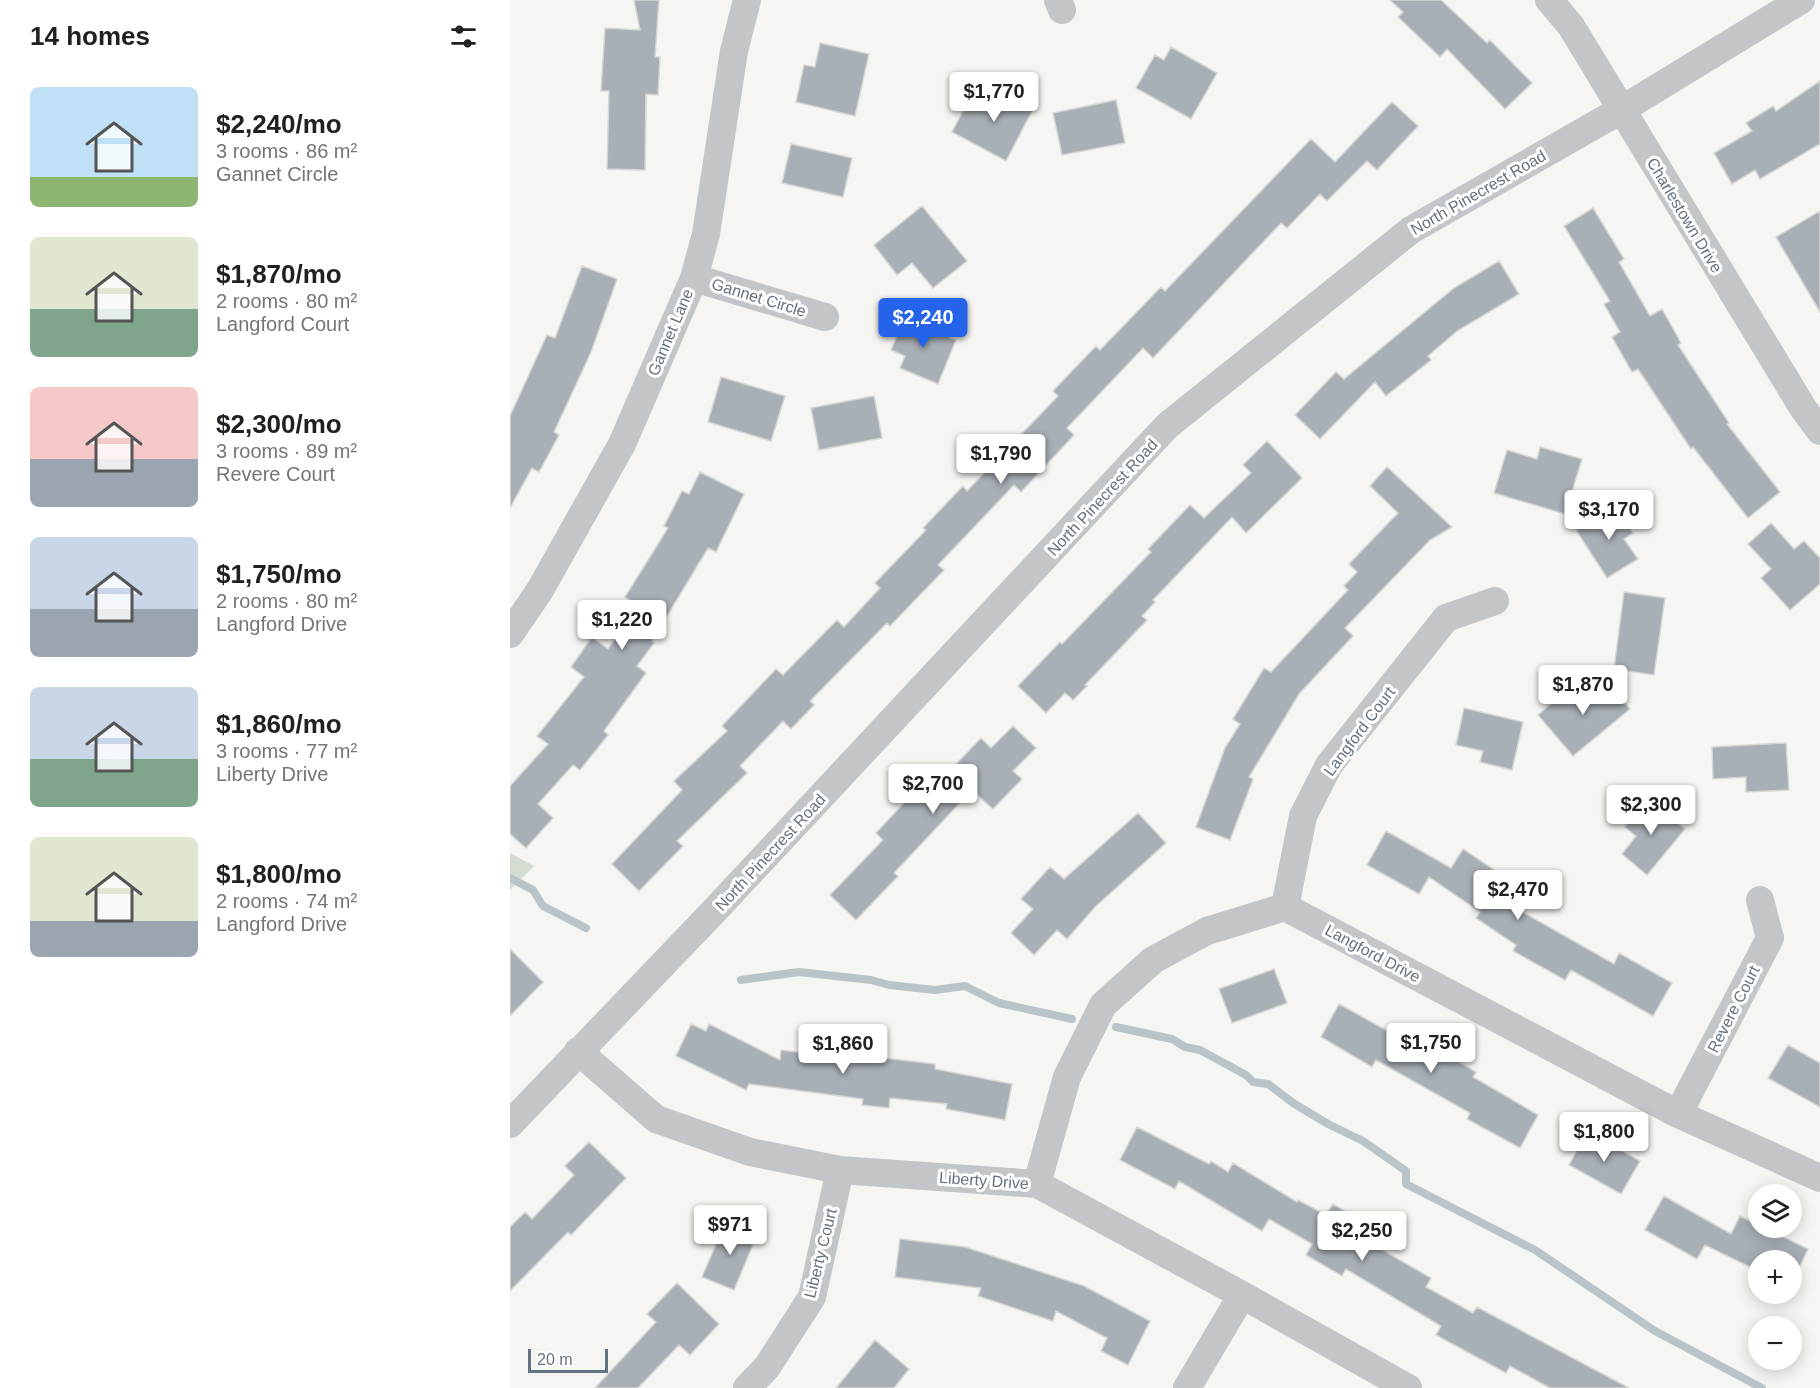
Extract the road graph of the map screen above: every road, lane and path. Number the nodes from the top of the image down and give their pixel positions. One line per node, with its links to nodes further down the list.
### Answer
1 (747, 0): 5 (street, Gannet Lane)
2 (1549, 0): 4 (street, Charlestown Drive)
3 (1801, 0): 4 (street, North Pinecrest Road)
4 (1621, 110): 7 (street, Charlestown Drive); 12 (street, North Pinecrest Road)
5 (694, 278): 6 (street, Gannet Circle); 9 (street, Gannet Lane)
6 (825, 317)
7 (1820, 431)
8 (1495, 601): 11 (street, Langford Court)
9 (510, 634)
10 (1760, 900): 13 (street, Revere Court)
11 (1284, 907): 13 (street, Langford Drive); 17 (street)
12 (578, 1051): 14 (street, North Pinecrest Road); 15 (street, Liberty Drive)
13 (1678, 1114): 16 (street, Langford Drive)
14 (510, 1124)
15 (840, 1170): 17 (street, Liberty Drive); 19 (street, Liberty Court)
16 (1820, 1178)
17 (1037, 1184): 18 (street, Liberty Drive)
18 (1242, 1295): 20 (street); 21 (street, Liberty Drive)
19 (747, 1388)
20 (1187, 1388)
21 (1408, 1388)

